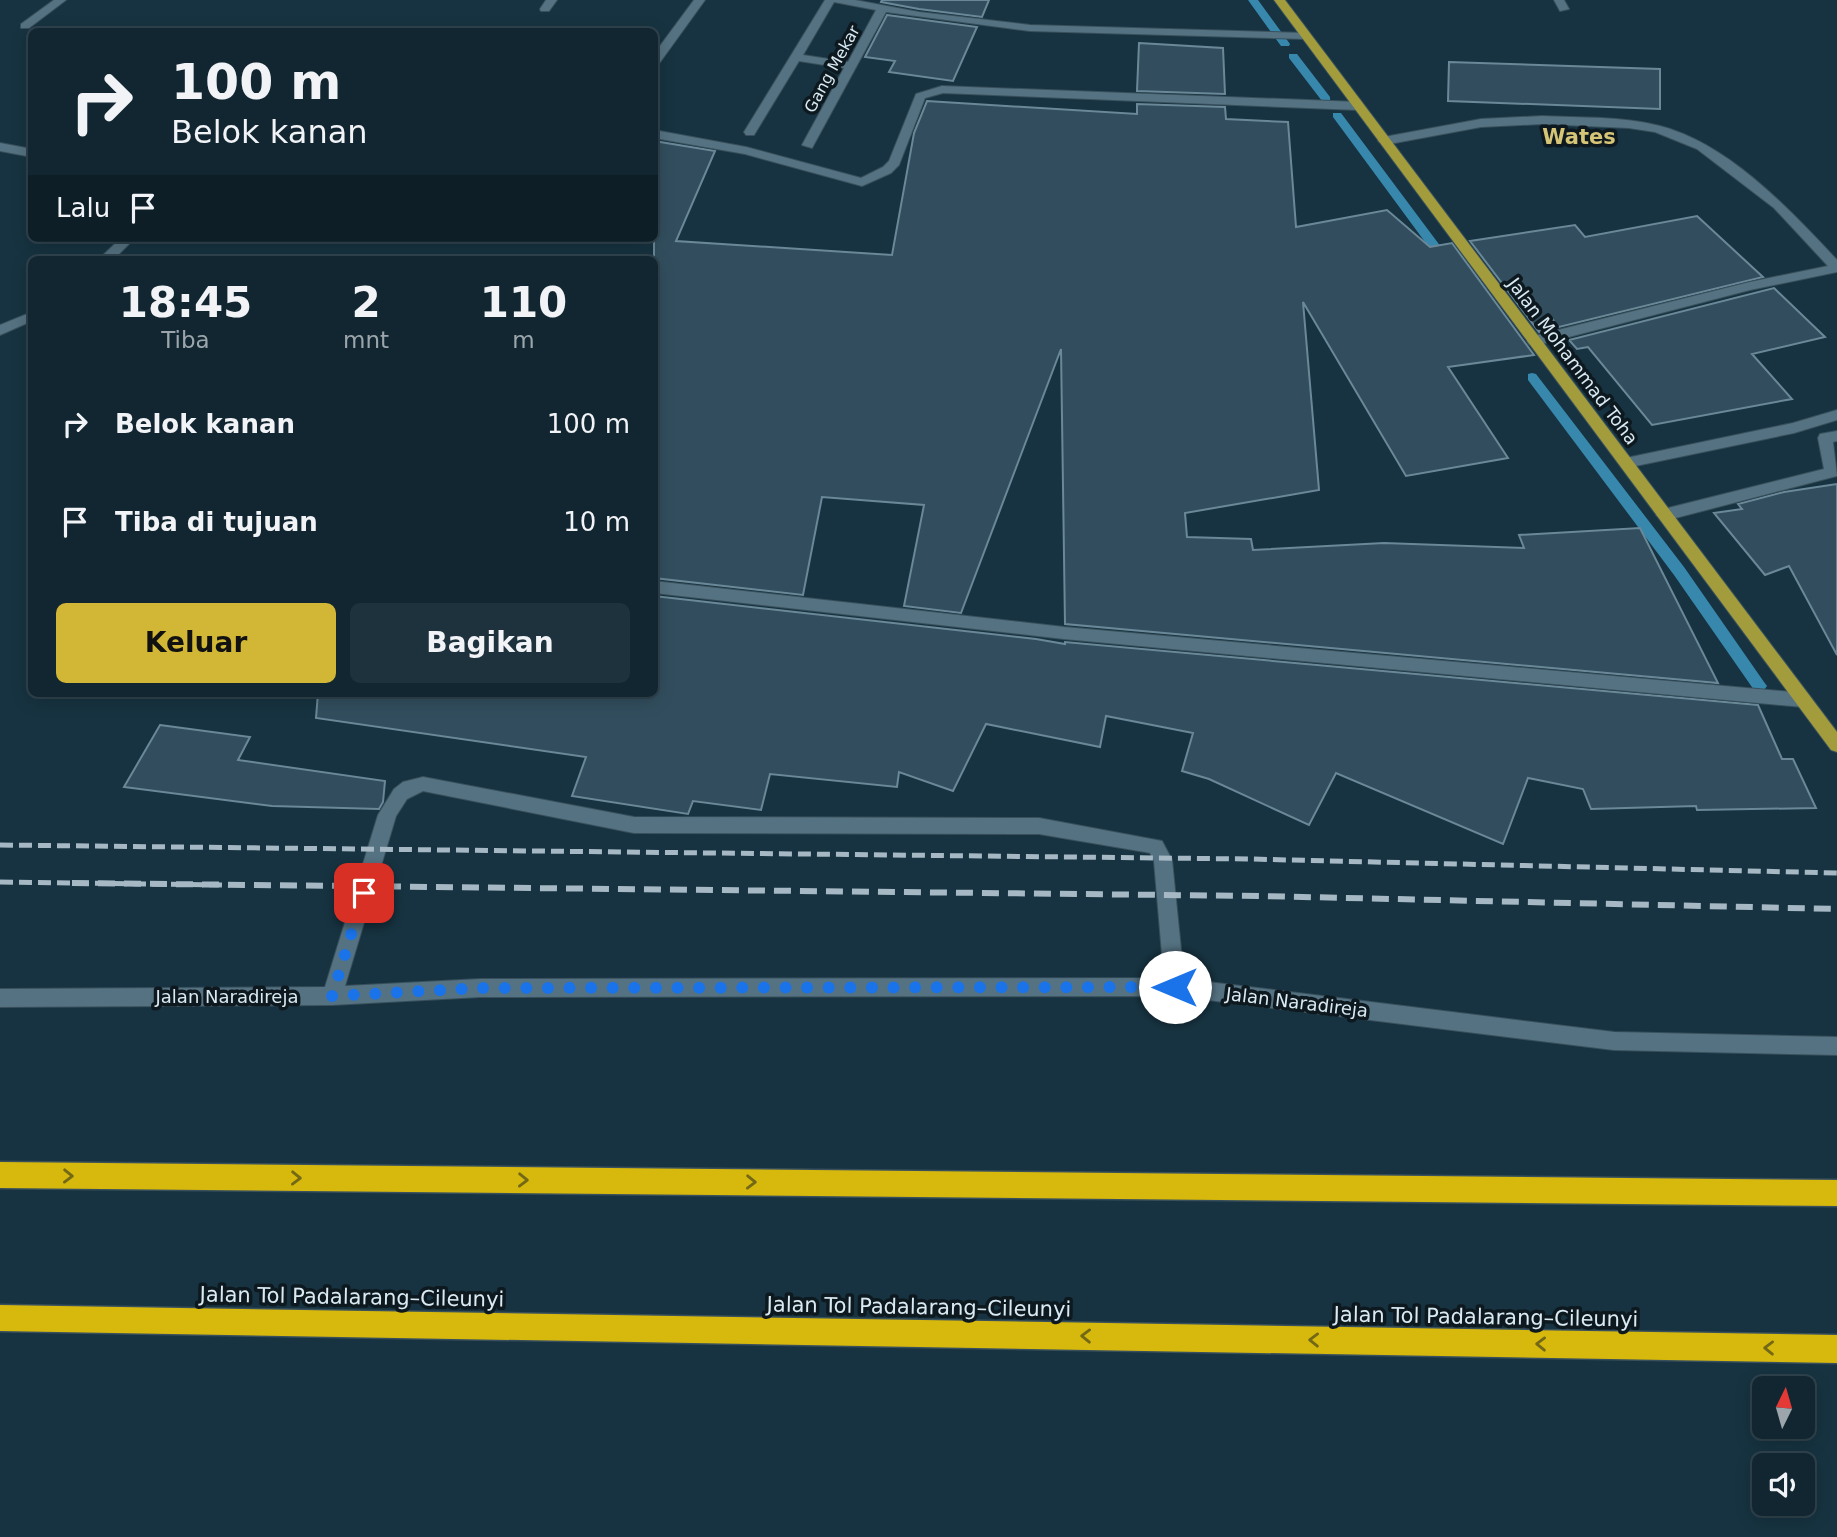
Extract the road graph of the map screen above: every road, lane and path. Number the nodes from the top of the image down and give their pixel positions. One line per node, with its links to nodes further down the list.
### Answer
1 (61, 0): 7 (street)
2 (700, 0): 10 (street)
3 (830, 0): 9 (street)
4 (837, 0): 6 (street)
5 (1279, 0): 8 (main road, Jalan Mohammad Toha)
6 (879, 5): 8 (street); 11 (street, Gang Mekar)
7 (25, 26)
8 (1305, 36): 12 (main road, Jalan Mohammad Toha)
9 (797, 57): 11 (street); 13 (street)
10 (658, 58)
11 (852, 66): 16 (street, Gang Mekar)
12 (1358, 106): 14 (street); 15 (main road, Jalan Mohammad Toha)
13 (750, 132)
14 (658, 135)
15 (1384, 141): 21 (street); 24 (main road, Jalan Mohammad Toha)
16 (808, 145)
17 (0, 147): 18 (street)
18 (28, 152)
19 (125, 242): 20 (street)
20 (109, 256)
21 (1837, 268): 24 (street)
22 (28, 318): 23 (street)
23 (2, 330)
24 (1534, 341): 27 (main road, Jalan Mohammad Toha)
25 (1837, 415): 27 (street)
26 (1837, 436): 28 (street)
27 (1626, 463): 28 (main road, Jalan Mohammad Toha)
28 (1664, 515): 30 (main road, Jalan Mohammad Toha)
29 (658, 587): 30 (street)
30 (1803, 700): 31 (main road, Jalan Mohammad Toha)
31 (1836, 743)
32 (1175, 987): 33 (street, Jalan Naradireja); 33 (street); 35 (street, Jalan Naradireja)
33 (332, 996): 34 (street, Jalan Naradireja)
34 (0, 998)
35 (1837, 1046)
36 (0, 1175): 37 (highway, one-way to 37)
37 (1837, 1193)
38 (0, 1318): 39 (highway, Jalan Tol Padalarang–Cileunyi, one-way to 38)
39 (1837, 1349)

